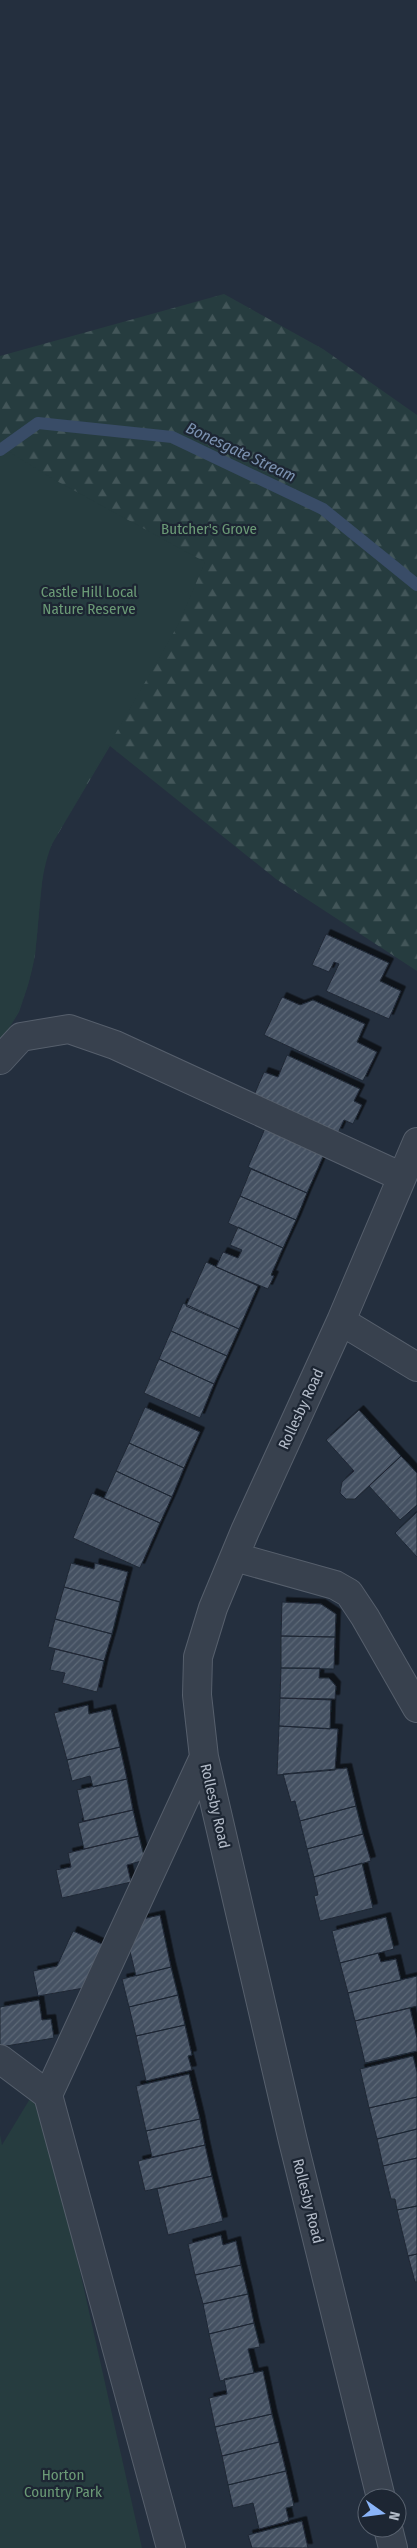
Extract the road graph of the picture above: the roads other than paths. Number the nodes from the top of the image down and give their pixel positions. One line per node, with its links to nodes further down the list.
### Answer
1 (0, 1060): 3 (street)
2 (417, 1142): 3 (street, Rollesby Road)
3 (402, 1177): 4 (street, Rollesby Road)
4 (341, 1321): 5 (street); 6 (street, Rollesby Road)
5 (417, 1367)
6 (234, 1557): 7 (street); 8 (street, Rollesby Road)
7 (417, 1708)
8 (204, 1757): 10 (street); 11 (street, Rollesby Road)
9 (0, 2059): 10 (street)
10 (48, 2094): 12 (street)
11 (379, 2488)
12 (171, 2548)

